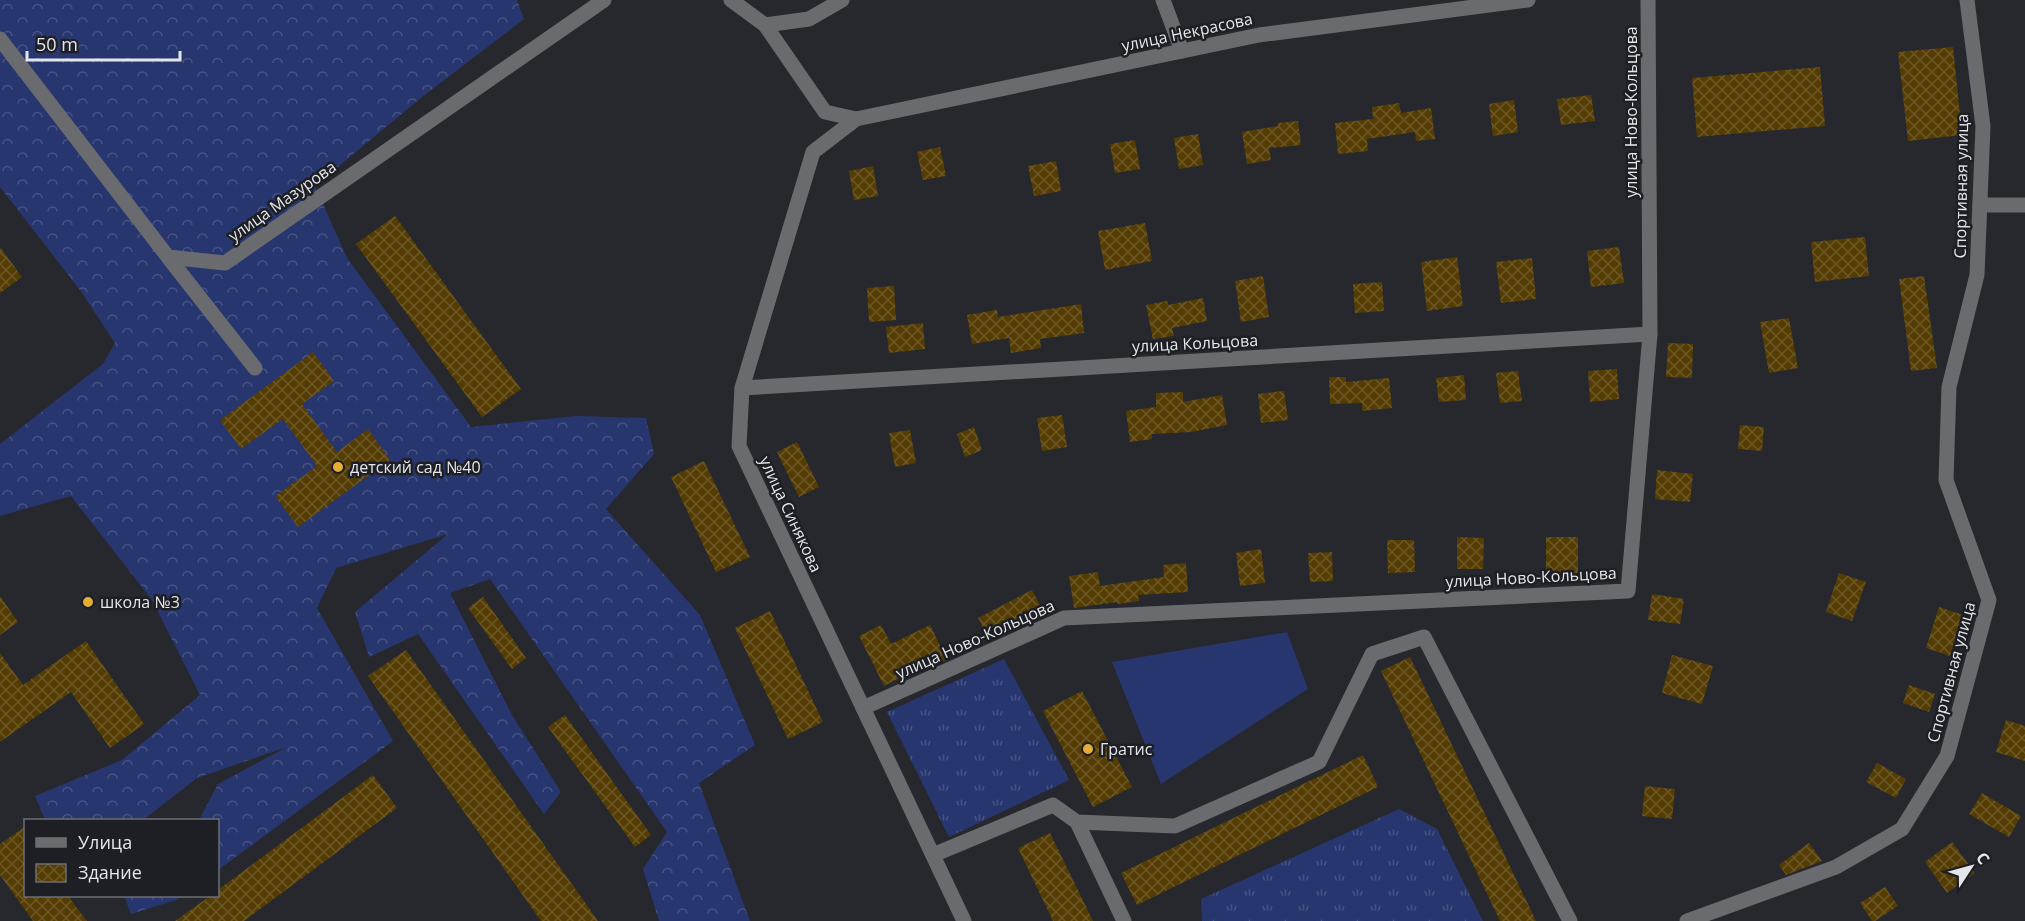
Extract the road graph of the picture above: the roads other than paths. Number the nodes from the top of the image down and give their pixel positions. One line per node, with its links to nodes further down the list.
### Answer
1 (604, 0): 14 (street, улица Мазурова)
2 (731, 0): 8 (street)
3 (842, 0): 8 (street)
4 (1163, 0): 10 (street)
5 (1528, 0): 10 (street, улица Некрасова)
6 (1648, 0): 15 (street, улица Ново-Кольцова)
7 (1967, 0): 12 (street, Спортивная улица)
8 (765, 25): 11 (street)
9 (0, 39): 14 (street)
10 (1182, 51): 11 (street, улица Некрасова)
11 (856, 119): 17 (street, улица Синякова)
12 (1980, 205): 13 (street); 24 (street, Спортивная улица)
13 (2025, 205)
14 (168, 257): 16 (street)
15 (1650, 334): 17 (street, улица Кольцова); 18 (street, улица Ново-Кольцова)
16 (255, 368)
17 (742, 388): 18 (street, улица Синякова)
18 (863, 708): 20 (street, улица Синякова)
19 (1077, 822): 20 (street); 22 (street); 23 (street)
20 (933, 855): 21 (street, улица Синякова)
21 (964, 921)
22 (1124, 921)
23 (1570, 921)
24 (1687, 921)

